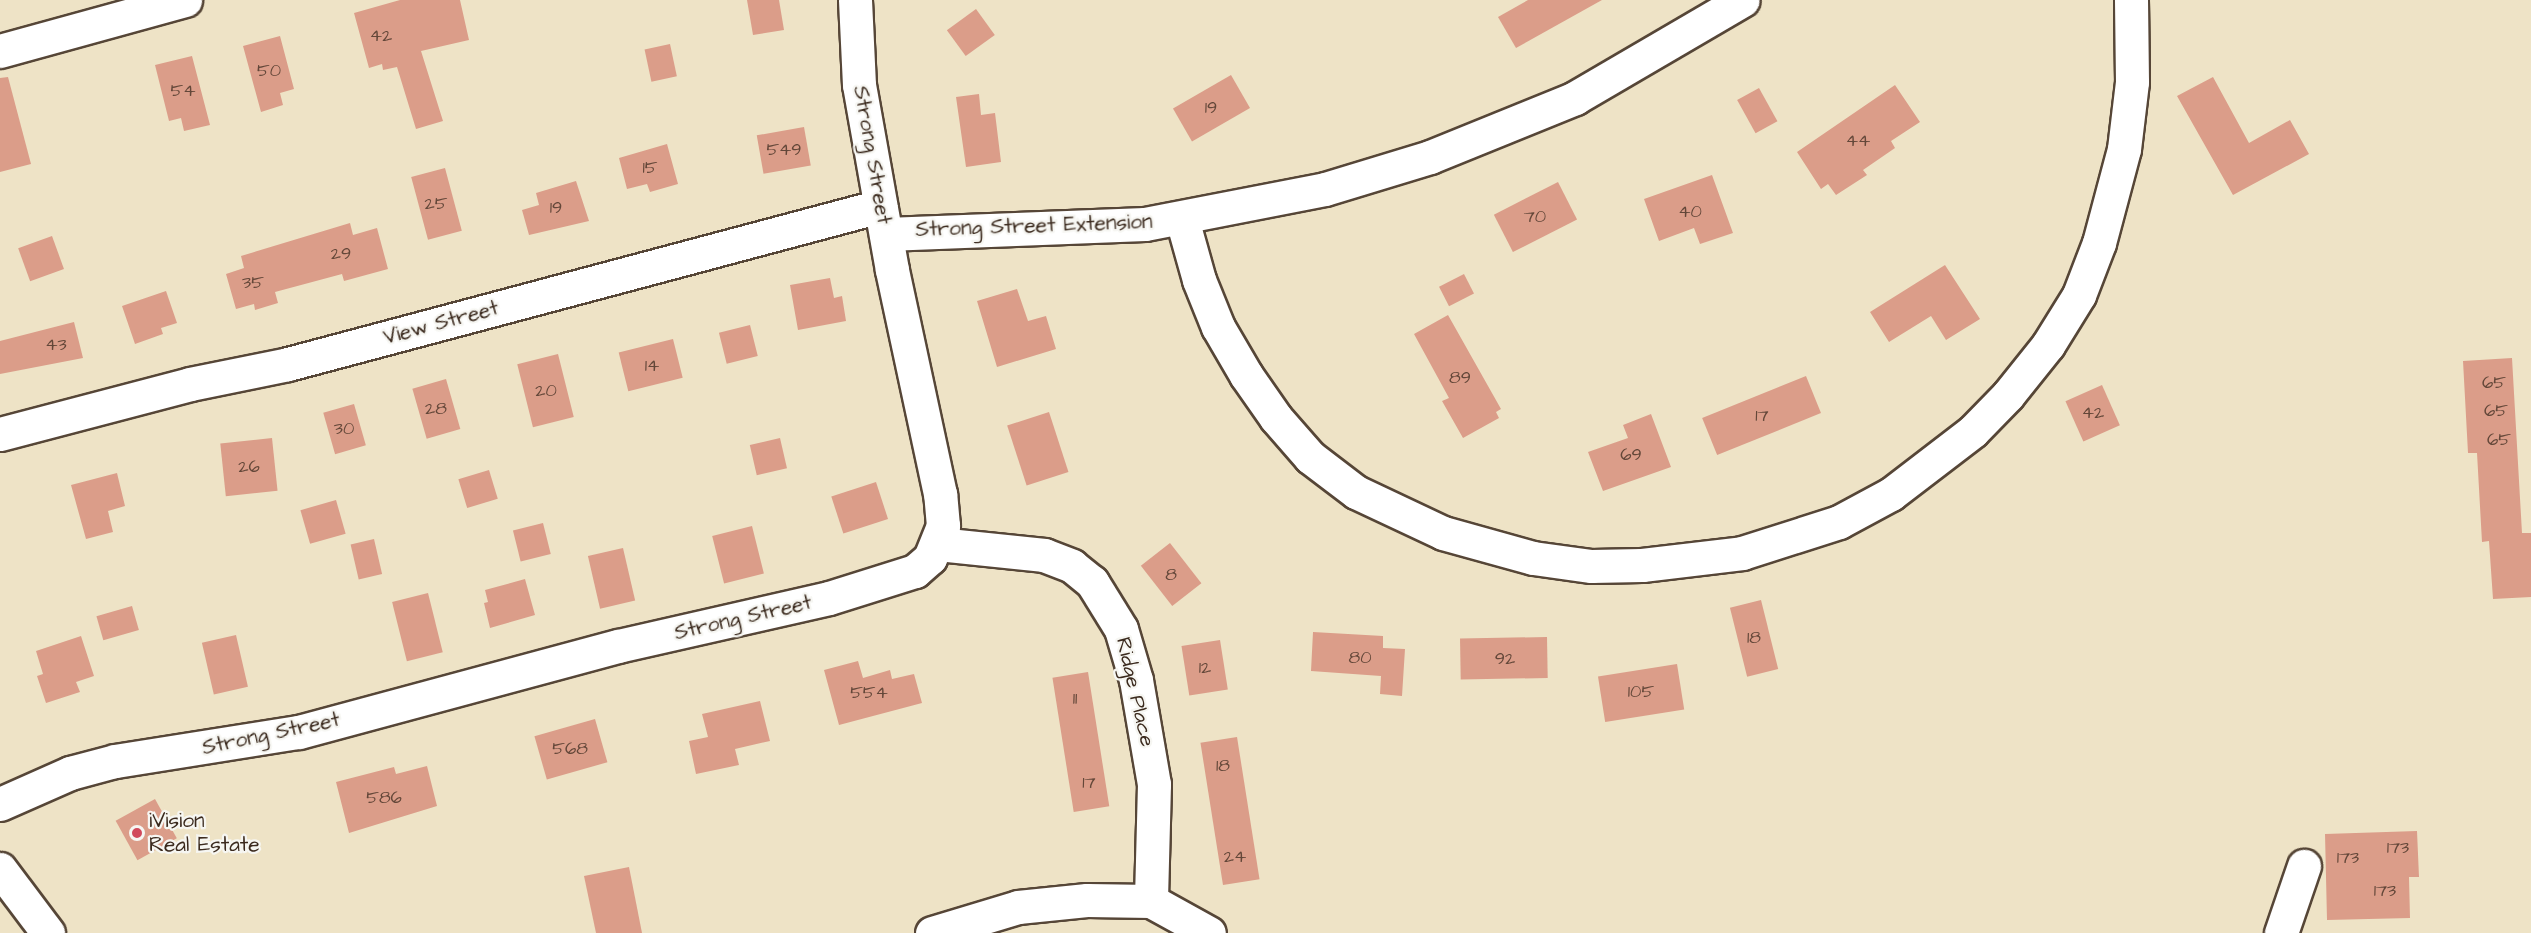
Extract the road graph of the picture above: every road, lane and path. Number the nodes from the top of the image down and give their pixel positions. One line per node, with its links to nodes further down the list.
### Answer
1 (185, 0): 5 (street)
2 (855, 0): 7 (street, Strong Street)
3 (1743, 0): 6 (street, Strong Street Extension)
4 (2131, 0): 6 (street, Strong Street Extension)
5 (0, 51)
6 (1182, 219): 7 (street, Strong Street Extension)
7 (883, 220): 8 (street, View Street); 9 (street, Strong Street)
8 (0, 434)
9 (938, 544): 10 (street, Strong Street); 13 (street, Ridge Place)
10 (0, 804)
11 (2304, 866): 17 (street)
12 (0, 869): 14 (street)
13 (1151, 901): 15 (street); 16 (street)
14 (48, 933)
15 (932, 933)
16 (1209, 933)
17 (2280, 933)

